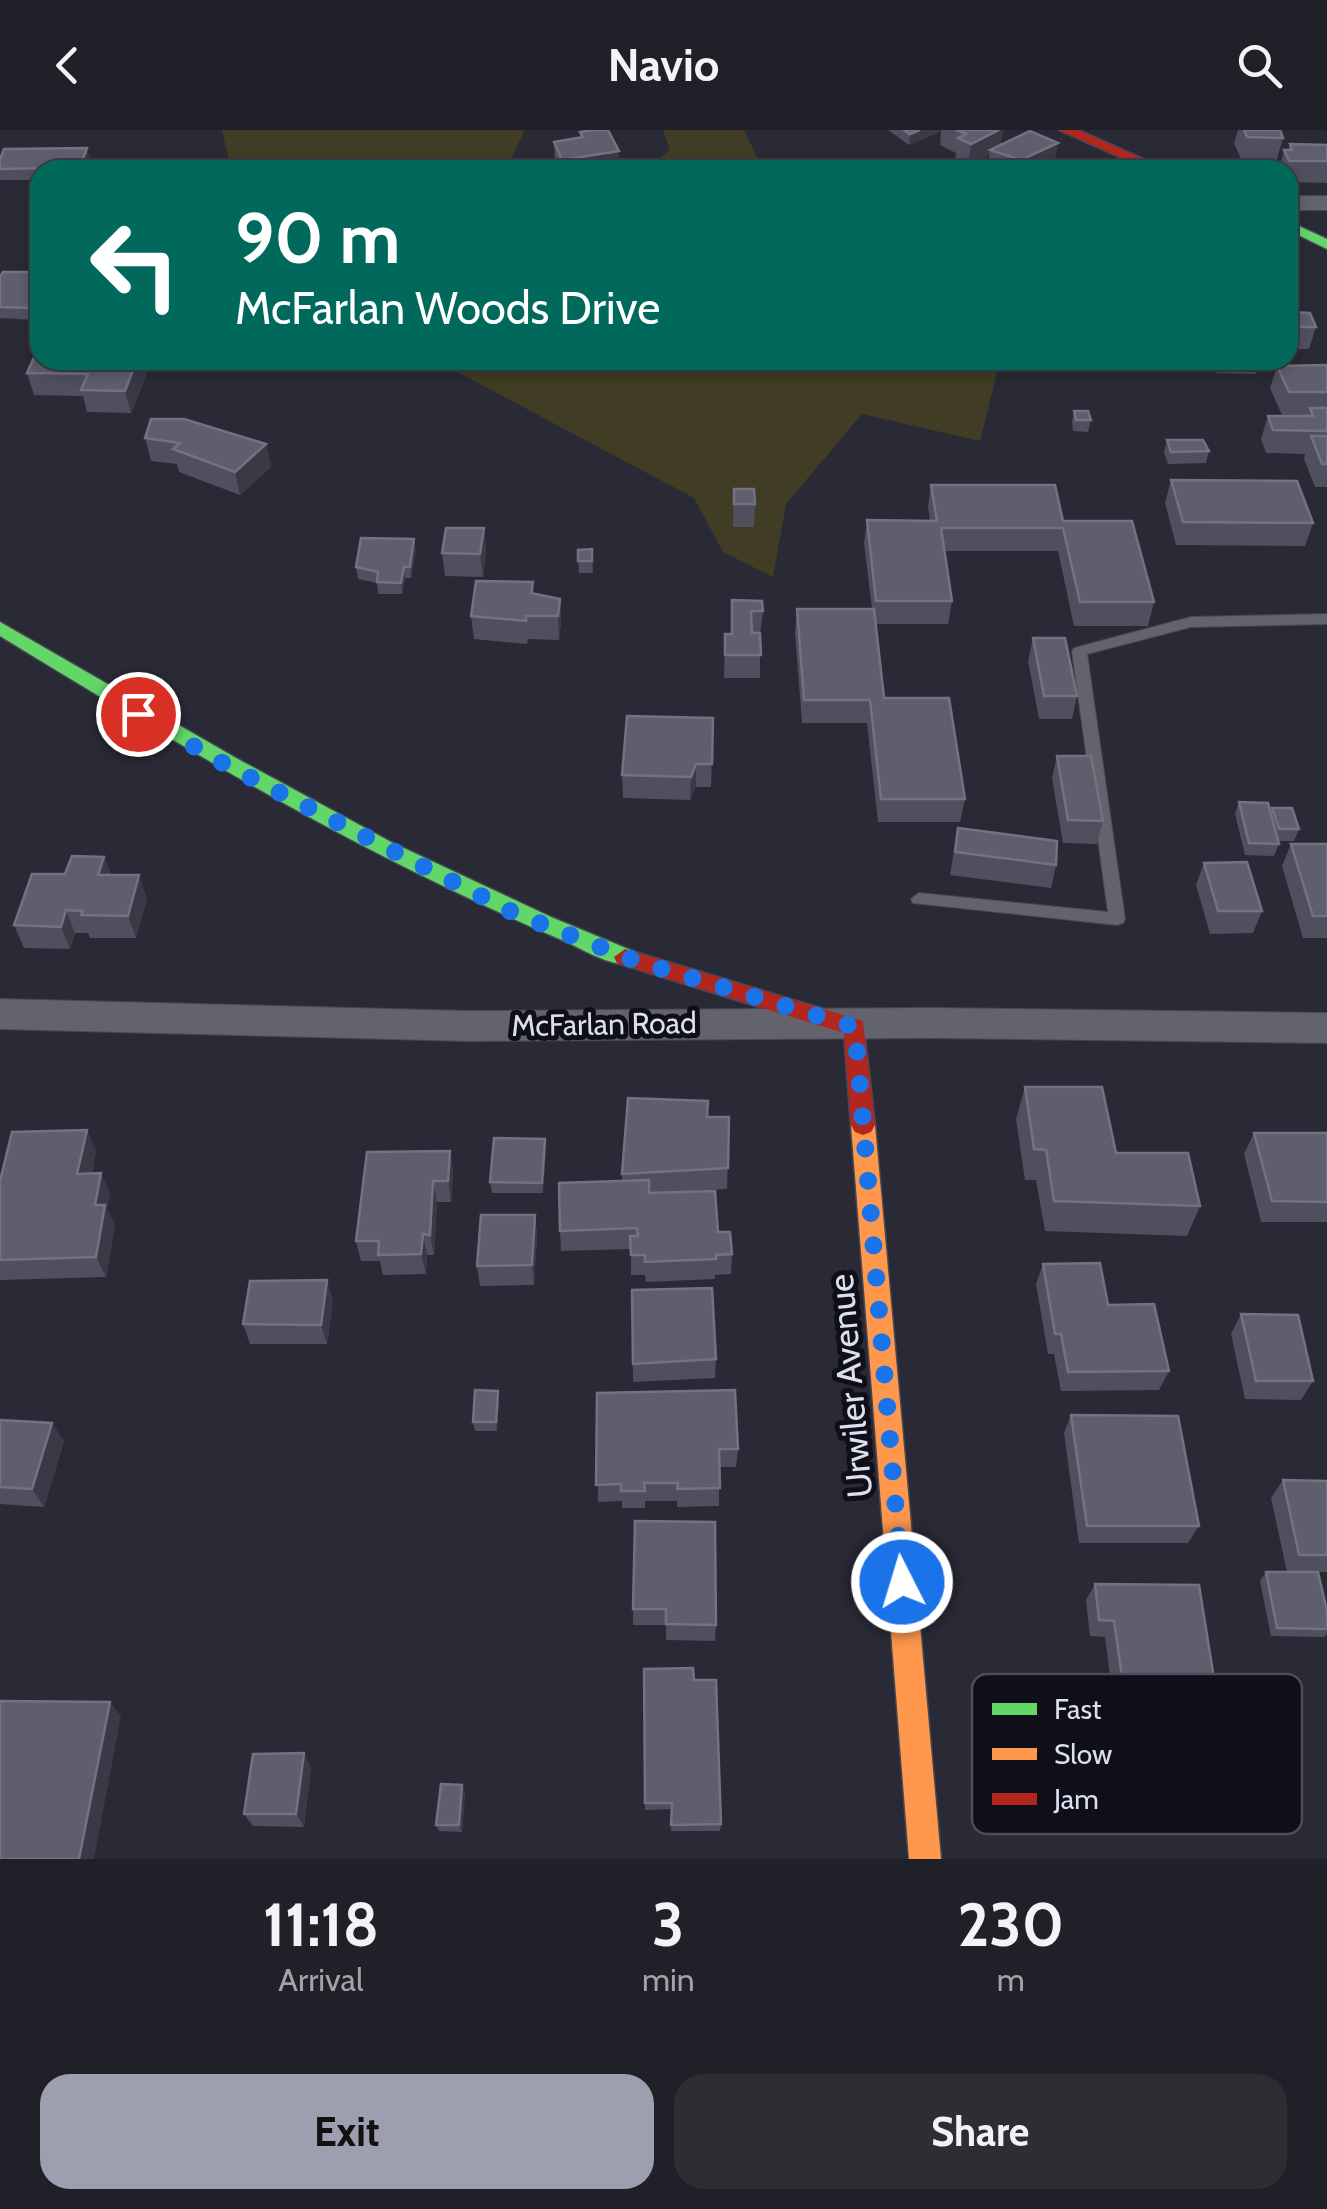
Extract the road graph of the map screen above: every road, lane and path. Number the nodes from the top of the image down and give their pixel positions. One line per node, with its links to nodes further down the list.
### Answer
1 (1066, 130): 2 (street)
2 (1137, 160)
3 (1298, 203): 4 (street)
4 (1327, 203)
5 (1298, 230): 6 (street)
6 (1327, 245)
7 (1327, 619): 9 (lane)
8 (0, 628): 11 (street)
9 (919, 899)
10 (0, 1014): 11 (street, McFarlan Road)
11 (855, 1027): 12 (street, McFarlan Road); 13 (street, Urwiler Avenue)
12 (1327, 1028)
13 (925, 1859)

